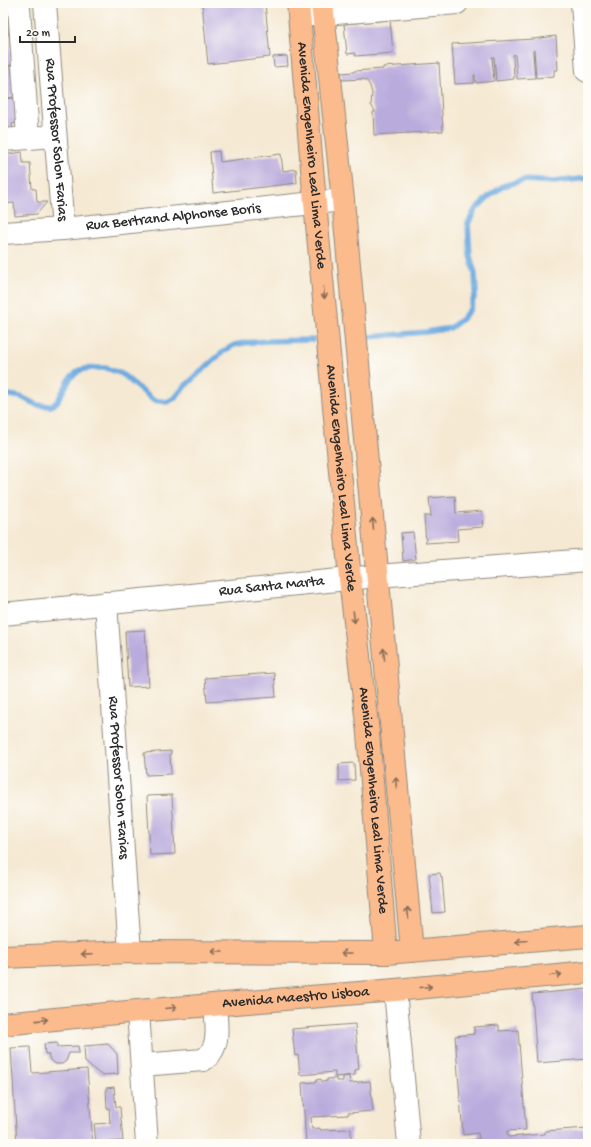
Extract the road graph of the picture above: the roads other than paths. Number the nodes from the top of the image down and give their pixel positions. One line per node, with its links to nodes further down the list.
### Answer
1 (45, 3): 8 (street, Rua Professor Solon Farias)
2 (457, 3): 6 (street)
3 (582, 3): 7 (street)
4 (19, 8): 9 (street)
5 (299, 9): 6 (street); 12 (main road, Avenida Engenheiro Leal Lima Verde)
6 (323, 9): 11 (main road, Avenida Engenheiro Leal Lima Verde)
7 (587, 71)
8 (55, 136): 9 (street); 13 (street, Rua Professor Solon Farias)
9 (28, 137): 10 (street)
10 (3, 140)
11 (343, 200): 12 (street, Rua Bertrand Alphonse Boris); 16 (main road, Avenida Engenheiro Leal Lima Verde, one-way to 11)
12 (315, 203): 13 (street, Rua Bertrand Alphonse Boris); 17 (main road, Avenida Engenheiro Leal Lima Verde, one-way to 17)
13 (64, 229): 14 (street, Rua Bertrand Alphonse Boris)
14 (3, 233)
15 (588, 560): 16 (street, Rua Santa Marta)
16 (377, 576): 17 (street, Rua Santa Marta); 20 (main road, Avenida Engenheiro Leal Lima Verde, one-way to 16)
17 (350, 579): 18 (street, Rua Santa Marta); 21 (main road, Avenida Engenheiro Leal Lima Verde, one-way to 21)
18 (106, 603): 19 (street, Rua Santa Marta); 24 (street, Rua Professor Solon Farias)
19 (3, 614)
20 (391, 731): 21 (main road); 23 (main road, Avenida Engenheiro Leal Lima Verde, one-way to 20)
21 (368, 733): 25 (main road, Avenida Engenheiro Leal Lima Verde)
22 (588, 936): 23 (main road, one-way to 23)
23 (412, 951): 25 (main road)
24 (130, 952): 25 (main road, one-way to 24); 26 (main road, one-way to 26)
25 (386, 954)
26 (3, 957)
27 (588, 972): 28 (main road, Avenida Maestro Lisboa, one-way to 27)
28 (395, 990): 29 (main road, Avenida Maestro Lisboa); 34 (street)
29 (215, 1004): 30 (main road, Avenida Maestro Lisboa, one-way to 29); 32 (street)
30 (138, 1011): 31 (main road, Avenida Maestro Lisboa, one-way to 30); 32 (street)
31 (3, 1024)
32 (142, 1065): 33 (street)
33 (147, 1144)
34 (409, 1144)

